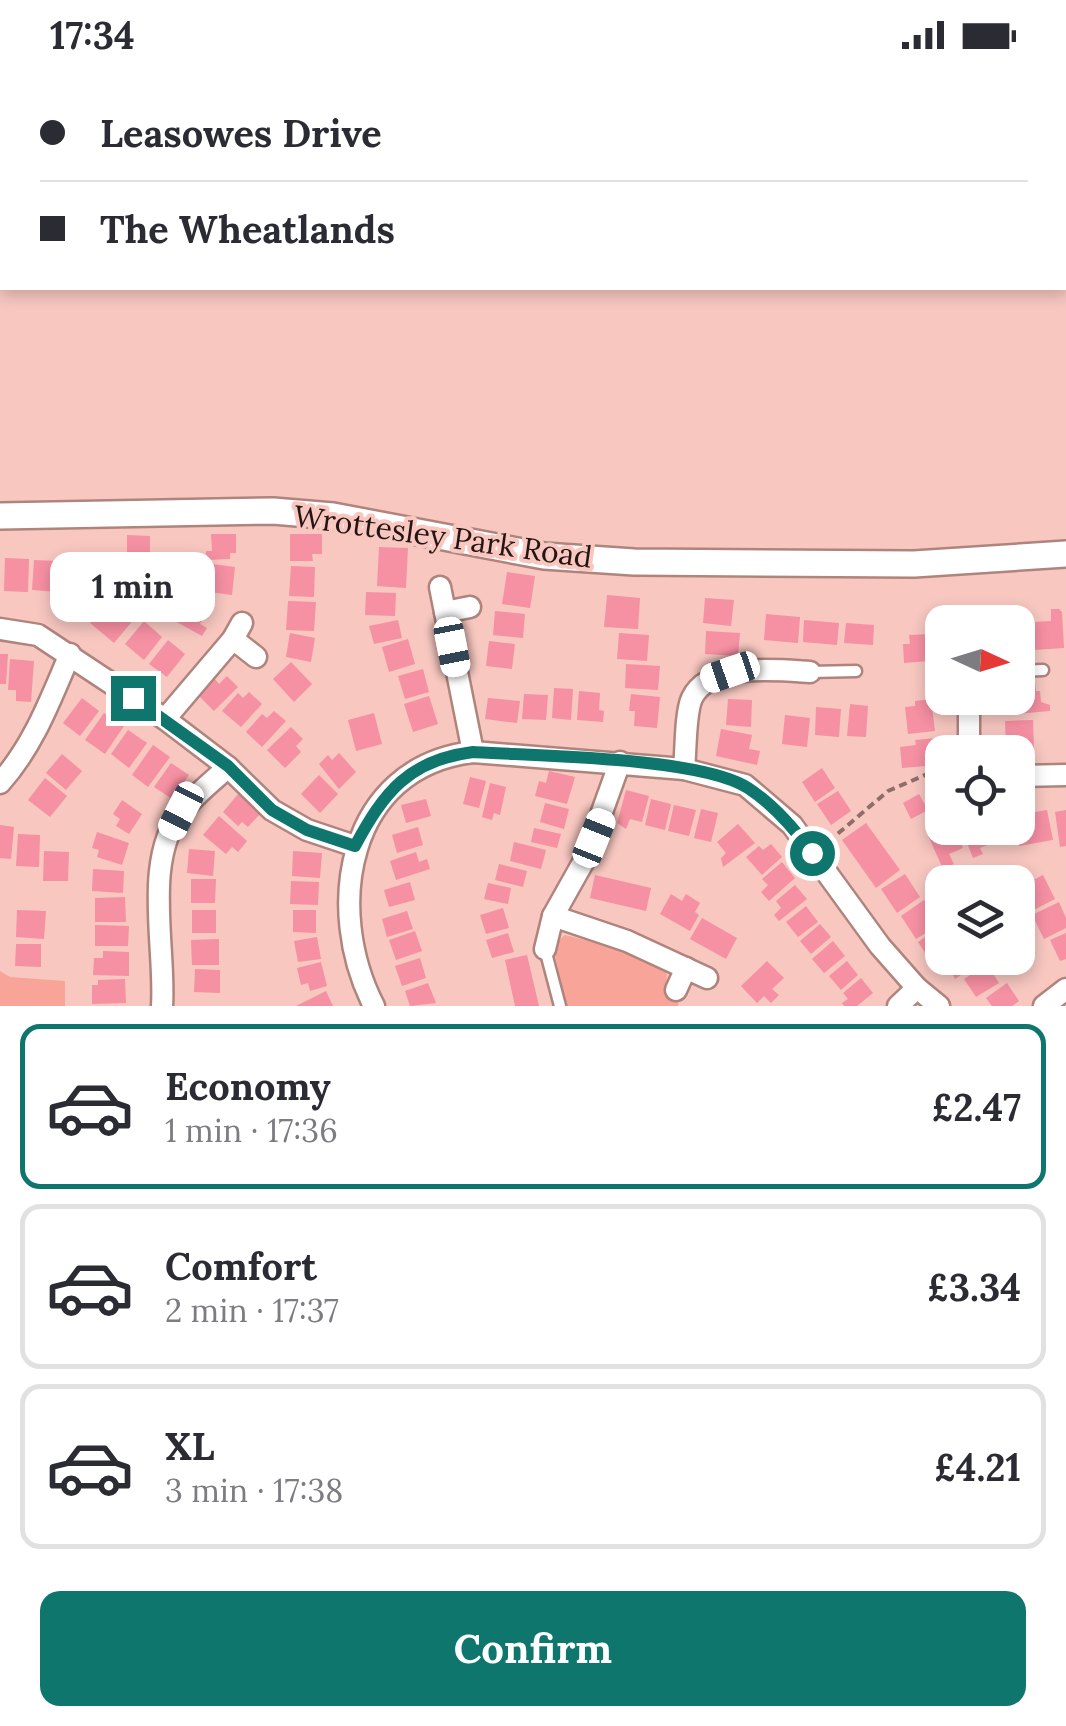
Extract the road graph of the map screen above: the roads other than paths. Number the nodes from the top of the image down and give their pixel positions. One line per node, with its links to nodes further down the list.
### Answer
1 (0, 516): 2 (street, Wrottesley Park Road)
2 (1066, 554)
3 (440, 587): 5 (street)
4 (470, 606): 5 (street)
5 (445, 612): 14 (street)
6 (0, 629): 7 (street)
7 (70, 654): 13 (street); 20 (street)
8 (256, 657): 13 (street)
9 (1035, 670): 10 (lane)
10 (1043, 670)
11 (856, 671): 12 (lane)
12 (810, 672): 17 (street)
13 (164, 719): 16 (street)
14 (473, 752): 15 (street); 21 (street)
15 (620, 762): 17 (street); 22 (street)
16 (228, 766): 21 (street); 29 (street)
17 (684, 768): 26 (street)
18 (1066, 775): 19 (street)
19 (1035, 776)
20 (0, 783)
21 (355, 846): 30 (street)
22 (553, 916): 23 (street); 24 (street)
23 (546, 949): 31 (lane)
24 (686, 968): 25 (street); 27 (street)
25 (707, 978)
26 (917, 988): 32 (street); 33 (street)
27 (676, 990)
28 (1066, 990): 34 (street)
29 (162, 1006)
30 (374, 1006)
31 (560, 1006)
32 (898, 1006)
33 (939, 1006)
34 (1044, 1006)

